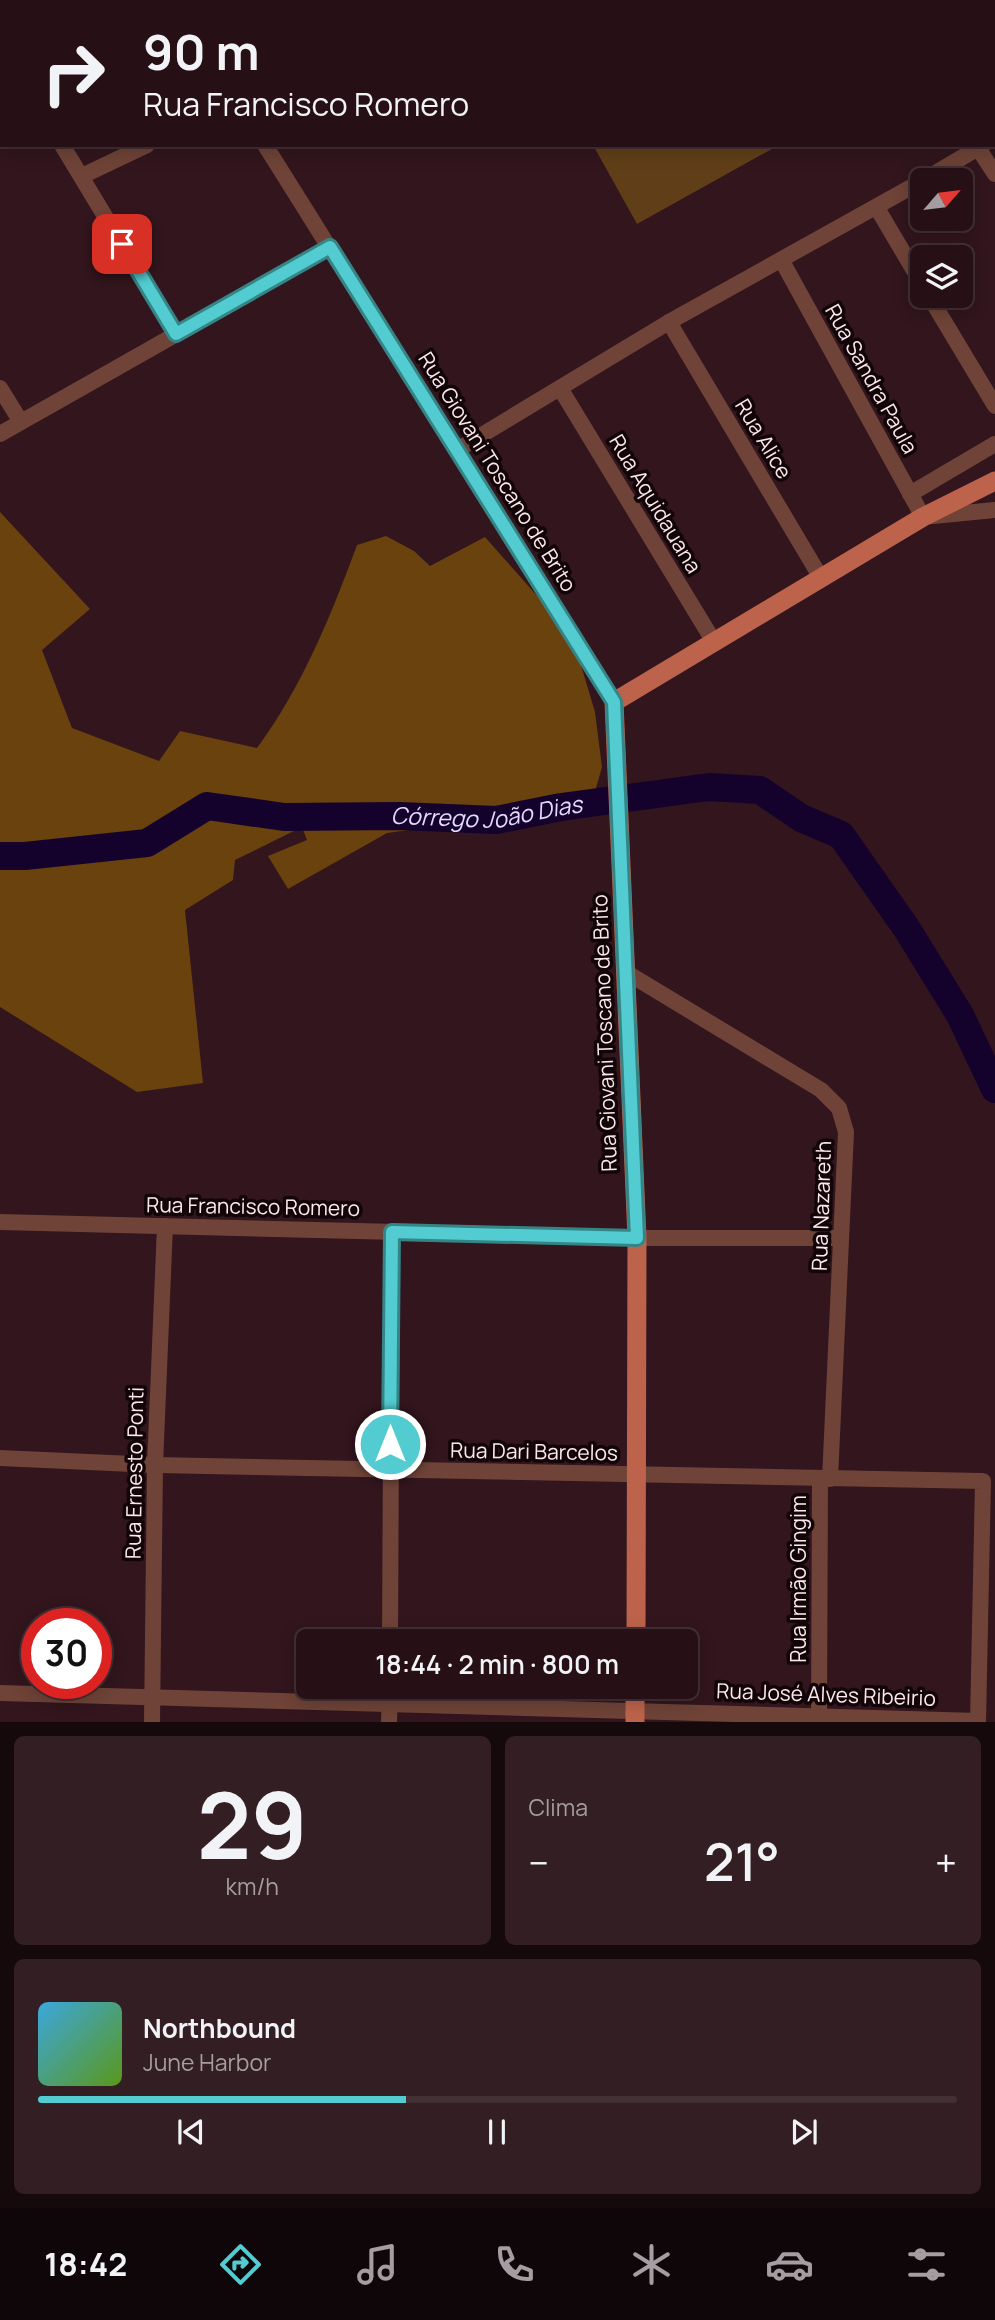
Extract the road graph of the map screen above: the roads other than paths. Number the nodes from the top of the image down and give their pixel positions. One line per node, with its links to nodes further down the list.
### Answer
1 (63, 147): 7 (street)
2 (143, 147): 7 (street)
3 (266, 147): 10 (street, Rua Giovani Toscano de Brito)
4 (981, 147): 5 (street); 6 (street)
5 (945, 168)
6 (995, 174)
7 (82, 176): 15 (street)
8 (910, 189): 9 (street)
9 (877, 208): 11 (street); 12 (street)
10 (330, 247): 15 (street); 22 (street, Rua Giovani Toscano de Brito)
11 (782, 261): 14 (street); 24 (street, Rua Sandra Paula)
12 (910, 264)
13 (936, 308): 18 (street)
14 (669, 322): 17 (street); 27 (street, Rua Alice)
15 (176, 334): 19 (street)
16 (0, 388): 19 (street)
17 (560, 388): 22 (street); 28 (street, Rua Aquidauana)
18 (995, 406)
19 (20, 422): 20 (street)
20 (0, 434)
21 (995, 444): 24 (street)
22 (457, 450): 29 (street, Rua Giovani Toscano de Brito)
23 (995, 481): 26 (main road)
24 (910, 494): 26 (street, Rua Sandra Paula)
25 (995, 510): 26 (street)
26 (923, 517): 27 (main road)
27 (821, 578): 28 (main road)
28 (714, 642): 29 (main road)
29 (614, 702): 30 (main road, Rua Giovani Toscano de Brito)
30 (624, 971): 34 (main road, Rua Giovani Toscano de Brito); 35 (street, Rua Nazareth)
31 (0, 1222): 32 (street, Rua Francisco Romero)
32 (165, 1226): 33 (street, Rua Francisco Romero); 37 (street, Rua Ernesto Ponti)
33 (392, 1232): 34 (street, Rua Francisco Romero); 38 (street)
34 (637, 1238): 35 (street, Rua Francisco Romero); 39 (main road, Rua Giovani Toscano de Brito)
35 (841, 1238): 40 (street, Rua Nazareth)
36 (0, 1458): 37 (street, Rua Dari Barcelos)
37 (155, 1465): 38 (street, Rua Dari Barcelos); 46 (street, Rua Ernesto Ponti)
38 (390, 1470): 39 (street, Rua Dari Barcelos); 41 (street)
39 (637, 1475): 40 (street, Rua Dari Barcelos); 42 (main road, Rua Giovani Toscano de Brito)
40 (825, 1479): 43 (street, Rua Dari Barcelos); 50 (street, Rua Irmão Gingim)
41 (390, 1629)
42 (636, 1629)
43 (987, 1643): 53 (street)
44 (0, 1693): 46 (street, Rua José Alves Ribeirio)
45 (296, 1696): 46 (street, Rua José Alves Ribeirio)
46 (152, 1697): 51 (street, Rua Ernesto Ponti)
47 (390, 1699): 52 (street)
48 (437, 1699): 49 (street, Rua José Alves Ribeirio)
49 (635, 1716): 50 (street, Rua José Alves Ribeirio)
50 (819, 1719): 53 (street, Rua José Alves Ribeirio)
51 (152, 1721)
52 (389, 1721)
53 (978, 1721)

